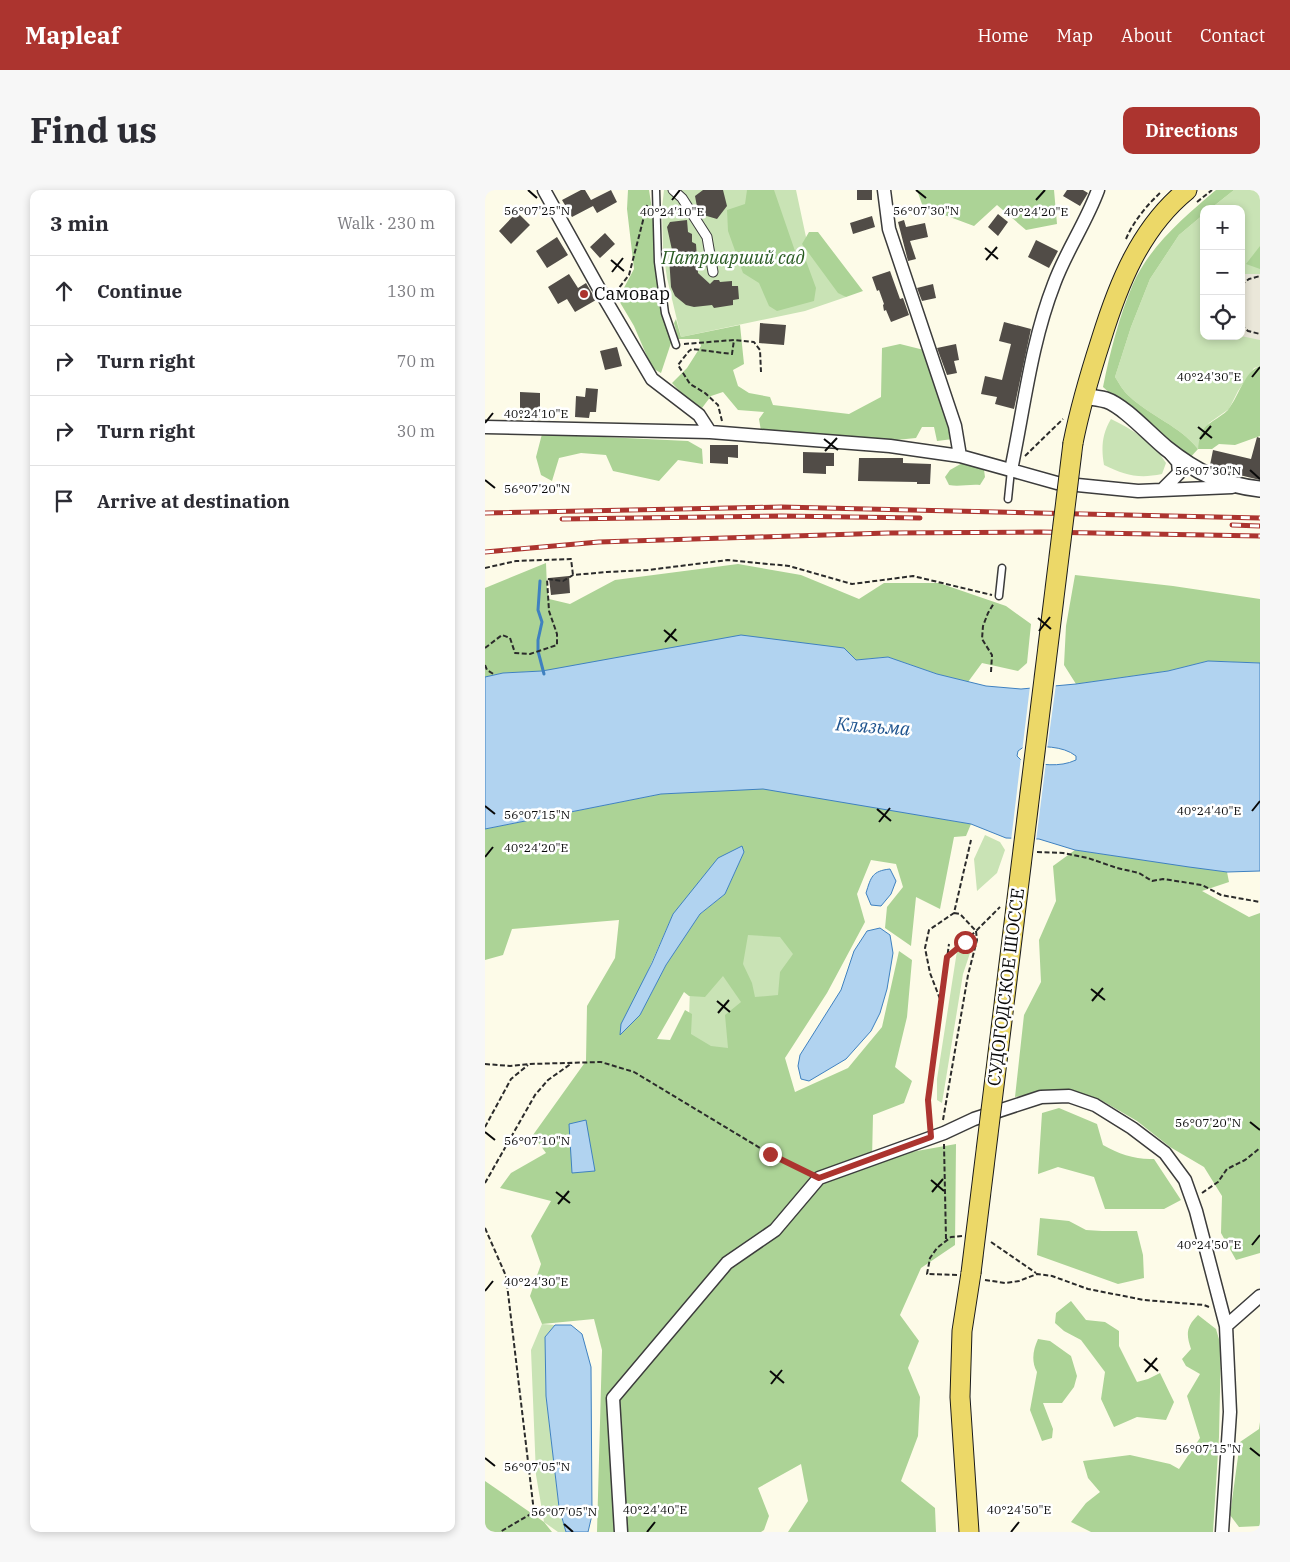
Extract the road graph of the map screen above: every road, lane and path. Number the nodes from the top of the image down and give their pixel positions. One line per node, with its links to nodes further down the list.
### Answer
1 (544, 190): 12 (street)
2 (656, 190): 16 (lane)
3 (673, 190): 9 (street)
4 (885, 190): 24 (street)
5 (1098, 190): 25 (street)
6 (1212, 190): 7 (path)
7 (1192, 196): 18 (main road, СУДОГОДСКОЕ ШОССЕ)
8 (648, 200): 12 (path)
9 (713, 272)
10 (1260, 276): 11 (path)
11 (1245, 282)
12 (607, 303): 21 (street)
13 (1245, 329): 14 (path)
14 (1260, 334)
15 (734, 340): 16 (path); 17 (path); 21 (path)
16 (676, 345)
17 (761, 372)
18 (1083, 396): 22 (street); 62 (main road, СУДОГОДСКОЕ ШОССЕ, bridge)
19 (1066, 416): 23 (path)
20 (485, 427): 21 (street)
21 (716, 432): 24 (street)
22 (1165, 447): 26 (street); 27 (street)
23 (1031, 451)
24 (960, 456): 25 (street)
25 (1011, 470): 27 (street); 29 (lane)
26 (1242, 487): 27 (street); 28 (street)
27 (1163, 489)
28 (1260, 489)
29 (1008, 498)
30 (485, 568): 32 (path)
31 (1002, 568): 33 (lane)
32 (573, 575): 33 (path); 34 (path)
33 (999, 596): 36 (path)
34 (485, 648)
35 (485, 665): 37 (path)
36 (991, 672)
37 (495, 675)
38 (971, 840): 42 (path)
39 (1032, 854): 40 (path)
40 (1260, 902)
41 (1003, 904): 43 (path)
42 (954, 913): 43 (path); 46 (path)
43 (976, 930): 45 (path); 51 (path)
44 (949, 944): 45 (path)
45 (947, 957): 46 (path)
46 (941, 1002): 52 (path)
47 (572, 1063): 49 (path); 54 (path); 55 (path)
48 (485, 1064): 49 (path)
49 (530, 1064): 50 (path)
50 (485, 1127)
51 (944, 1132): 52 (street); 56 (street); 59 (path)
52 (931, 1137): 54 (street)
53 (1260, 1148): 56 (path)
54 (819, 1178): 67 (street)
55 (485, 1183)
56 (1192, 1200): 64 (street)
57 (485, 1228): 66 (path)
58 (951, 1237): 59 (path)
59 (946, 1240): 62 (path)
60 (1001, 1250): 61 (path)
61 (1037, 1274): 62 (path); 64 (path)
62 (970, 1276): 68 (main road, СУДОГОДСКОЕ ШОССЕ)
63 (1260, 1296): 65 (street)
64 (1222, 1312): 65 (street)
65 (1226, 1326): 69 (street)
66 (500, 1532)
67 (621, 1532)
68 (969, 1532)
69 (1222, 1532)

